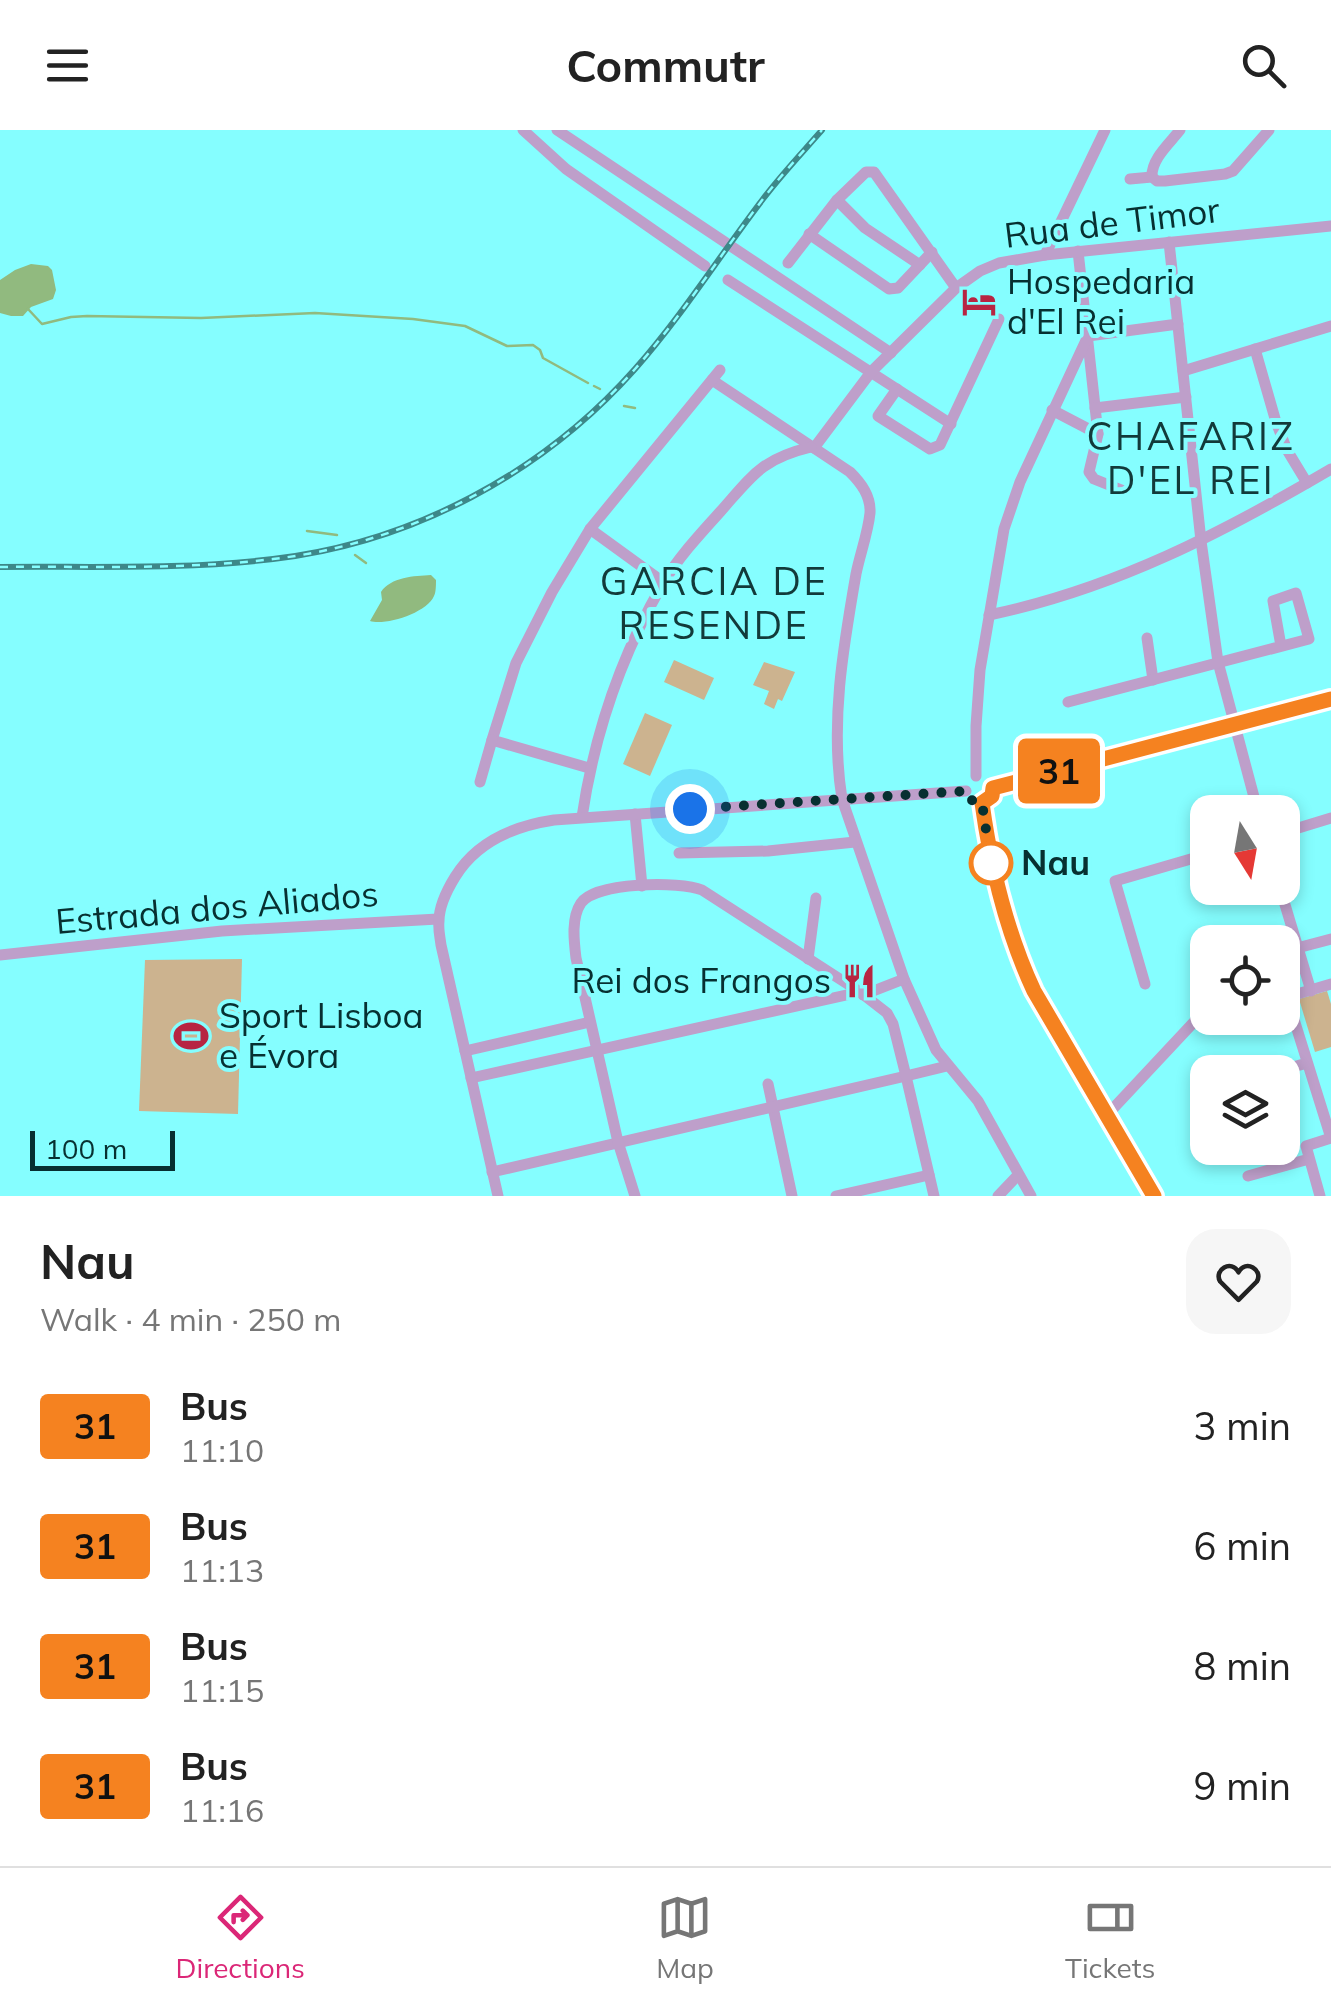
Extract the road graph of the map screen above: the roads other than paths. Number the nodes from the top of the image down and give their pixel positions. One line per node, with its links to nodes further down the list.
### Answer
1 (524, 130): 17 (street)
2 (557, 130): 25 (street)
3 (1105, 130): 14 (street)
4 (1180, 130): 6 (street)
5 (1269, 130): 6 (street)
6 (1152, 177): 7 (street)
7 (1130, 180)
8 (836, 200): 10 (street); 13 (street); 16 (street)
9 (1331, 226): 11 (street, Rua de Timor)
10 (809, 234): 15 (street); 16 (street)
11 (1170, 242): 12 (street, Rua de Timor); 21 (street)
12 (1078, 251): 14 (street, Rua de Timor); 23 (street)
13 (932, 252): 16 (street); 19 (street)
14 (1046, 254): 19 (street, Rua de Timor)
15 (788, 263)
16 (920, 265)
17 (704, 266)
18 (728, 280): 27 (street)
19 (956, 288): 25 (street, Rua de Timor)
20 (998, 319): 32 (street)
21 (1178, 324): 23 (street); 26 (street)
22 (1331, 326): 24 (street)
23 (1088, 336): 30 (street); 31 (street)
24 (1255, 349): 26 (street); 36 (street)
25 (892, 353): 27 (street, Rua de Timor)
26 (1183, 370): 29 (street)
27 (871, 372): 28 (street); 34 (street, Rua de Timor)
28 (897, 389): 32 (street); 32 (street)
29 (1186, 397): 30 (street); 39 (street)
30 (1095, 408): 33 (street)
31 (1052, 410): 33 (street); 41 (street)
32 (951, 424)
33 (1098, 434): 37 (street)
34 (812, 448): 38 (street); 40 (street); 56 (street)
35 (1331, 469): 36 (street)
36 (1307, 483): 39 (street)
37 (1124, 491)
38 (590, 528): 40 (street); 49 (street)
39 (1201, 541): 41 (street); 44 (street)
40 (664, 582): 50 (street)
41 (989, 614): 51 (street)
42 (1147, 638): 45 (street)
43 (1281, 646): 43 (street); 44 (street)
44 (1218, 662): 45 (street); 48 (street)
45 (1153, 680): 47 (street)
46 (1331, 698): 48 (street)
47 (1068, 702)
48 (1233, 724): 53 (street); 55 (street)
49 (492, 740): 50 (street); 52 (street)
50 (589, 768): 59 (street)
51 (976, 776): 53 (street); 54 (street)
52 (480, 782)
53 (993, 788): 57 (street)
54 (966, 791): 56 (street); 57 (street)
55 (1253, 795)
56 (842, 799): 58 (street); 62 (street)
57 (982, 803): 89 (street)
58 (635, 814): 59 (street); 65 (street)
59 (582, 817): 67 (street)
60 (1331, 818): 61 (street)
61 (1300, 827)
62 (855, 842): 63 (street); 73 (street)
63 (679, 852)
64 (1190, 859): 74 (street)
65 (642, 886): 72 (street); 78 (street)
66 (816, 898): 72 (street)
67 (438, 919): 70 (street, Estrada dos Aliados); 81 (street)
68 (1331, 939): 69 (street)
69 (1300, 947)
70 (0, 954)
71 (1300, 954): 76 (street)
72 (808, 959): 77 (street)
73 (904, 979): 77 (street); 84 (street)
74 (1146, 984)
75 (1331, 984): 76 (street)
76 (1311, 990): 82 (street)
77 (862, 994): 80 (street); 85 (street)
78 (590, 1022): 80 (street); 81 (street)
79 (1190, 1026): 89 (street)
80 (596, 1050): 86 (street); 91 (street)
81 (465, 1052): 86 (street)
82 (1307, 1063): 83 (street); 90 (street)
83 (1300, 1065)
84 (947, 1066): 85 (street); 95 (street)
85 (906, 1076): 88 (street); 94 (street)
86 (472, 1078): 93 (street)
87 (768, 1084): 88 (street)
88 (772, 1107): 91 (street); 100 (street)
89 (1106, 1115): 104 (street)
90 (1331, 1138): 92 (street)
91 (618, 1142): 93 (street); 99 (street)
92 (1309, 1159): 96 (street); 105 (street)
93 (492, 1172): 98 (street)
94 (929, 1175): 97 (street); 101 (street)
95 (1018, 1175): 102 (street); 103 (street)
96 (1248, 1176)
97 (845, 1195)
98 (498, 1196)
99 (635, 1196)
100 (792, 1196)
101 (934, 1196)
102 (998, 1196)
103 (1032, 1196)
104 (1154, 1196)
105 (1320, 1196)

